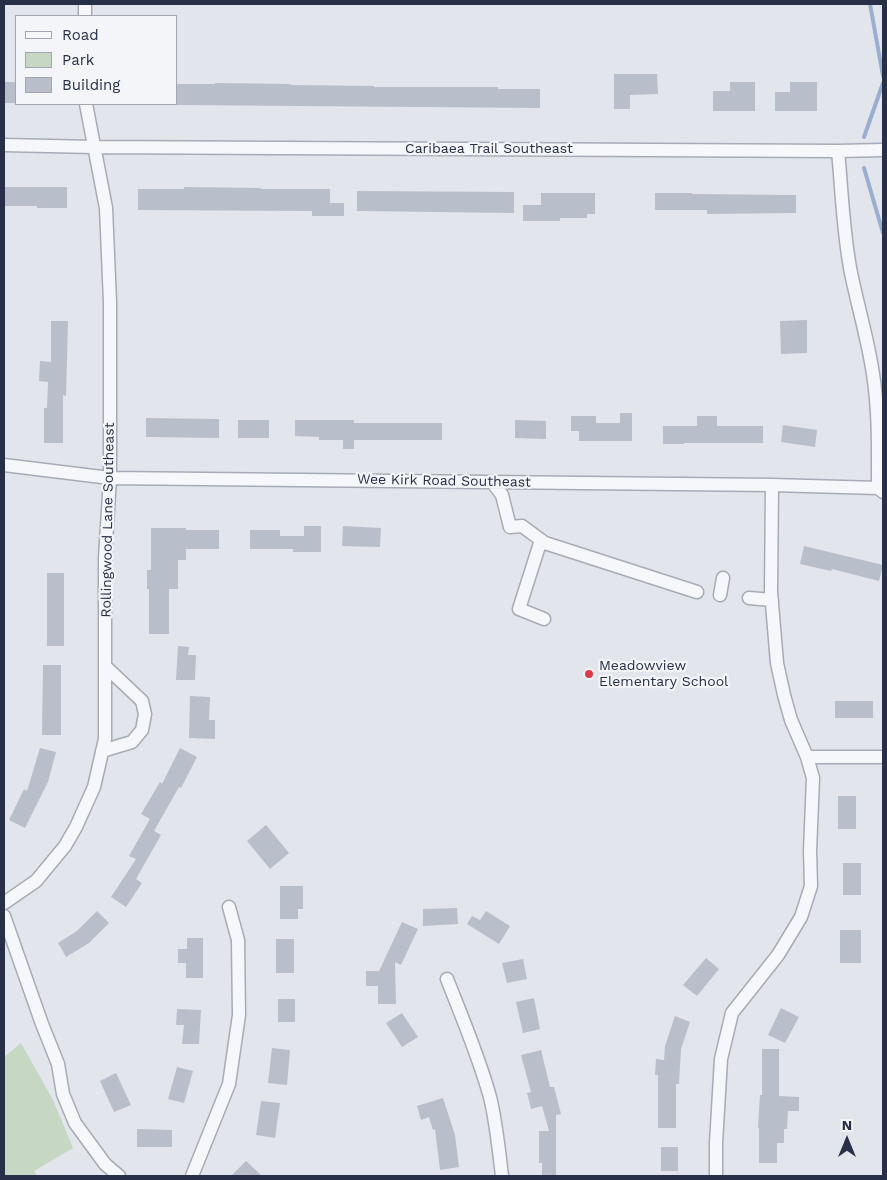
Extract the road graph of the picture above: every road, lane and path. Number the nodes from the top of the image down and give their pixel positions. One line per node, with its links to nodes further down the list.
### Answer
1 (86, 105): 3 (street, Rollingwood Lane Southeast)
2 (4, 145): 3 (street, Caribaea Trail Southeast)
3 (94, 147): 5 (street, Caribaea Trail Southeast); 7 (street, Rollingwood Lane Southeast)
4 (883, 150): 5 (street, Caribaea Trail Southeast)
5 (838, 151): 10 (street)
6 (4, 464): 7 (street, Wee Kirk Road Southeast)
7 (110, 478): 8 (street, Wee Kirk Road Southeast); 18 (street, Rollingwood Lane Southeast)
8 (492, 482): 9 (street, Wee Kirk Road Southeast); 11 (street)
9 (772, 485): 10 (street, Wee Kirk Road Southeast); 16 (street)
10 (880, 490)
11 (541, 540): 13 (street); 17 (street)
12 (723, 578): 14 (street)
13 (697, 592)
14 (720, 595)
15 (749, 598): 16 (street)
16 (772, 600): 20 (street)
17 (544, 619)
18 (105, 666): 19 (street, Rollingwood Lane Southeast); 19 (street)
19 (102, 751): 22 (street, Rollingwood Lane Southeast)
20 (807, 757): 21 (street); 29 (street)
21 (883, 757)
22 (4, 903)
23 (229, 908): 27 (street)
24 (4, 916): 26 (street)
25 (447, 978): 28 (street)
26 (119, 1176)
27 (192, 1176)
28 (502, 1176)
29 (716, 1176)

